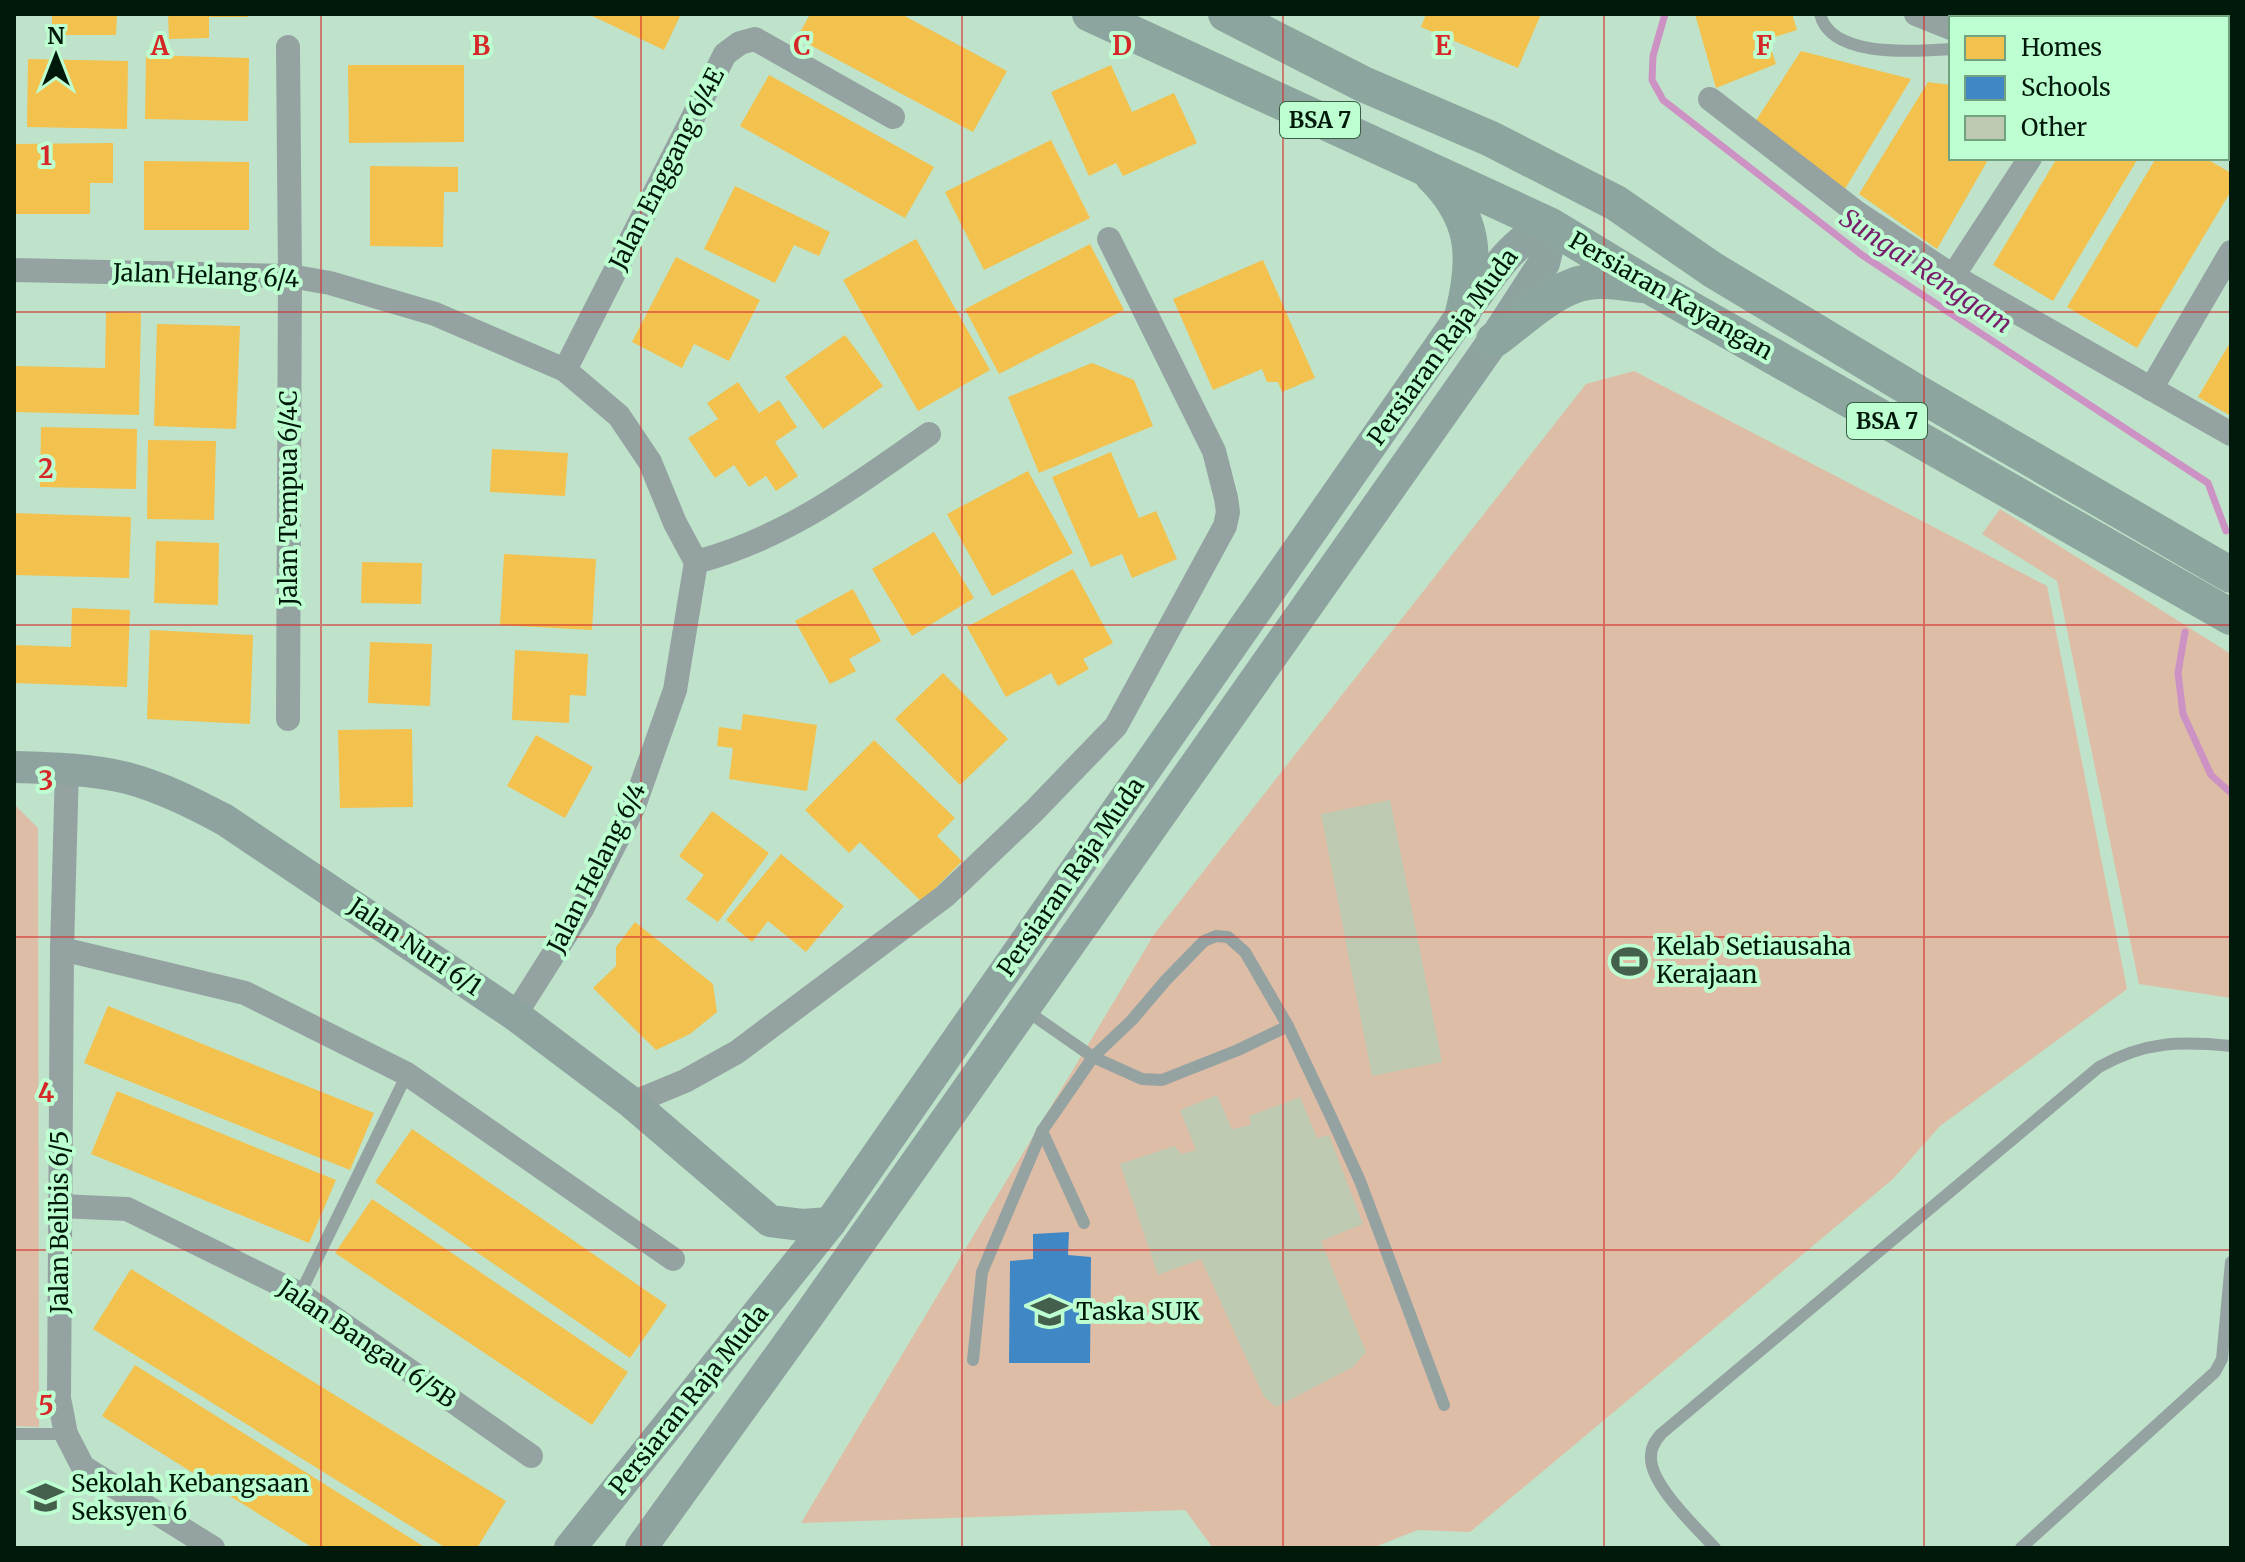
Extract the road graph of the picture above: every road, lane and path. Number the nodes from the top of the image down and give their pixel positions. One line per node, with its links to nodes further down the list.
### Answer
1 (1090, 14): 12 (main road, Persiaran Kayangan / BSA 7)
2 (1226, 14): 8 (main road, Persiaran Kayangan / BSA 7)
3 (1820, 14): 7 (lane)
4 (1916, 14): 5 (street)
5 (1949, 27)
6 (288, 47): 18 (street, Jalan Tempua 6/4C)
7 (1949, 49)
8 (1363, 84): 13 (main road, BSA 7); 17 (main road, Persiaran Kayangan / BSA 7)
9 (1710, 99): 19 (street)
10 (893, 117): 23 (street, Jalan Enggang 6/4E)
11 (2029, 160): 19 (street)
12 (1426, 169): 13 (main road, Persiaran Kayangan / BSA 7); 21 (main road)
13 (1549, 225): 17 (main road, BSA 7); 20 (main road, Persiaran Kayangan / BSA 7); 21 (main road, Persiaran Raja Muda); 22 (main road, Persiaran Raja Muda)
14 (1109, 239): 40 (street)
15 (2231, 252): 24 (street)
16 (14, 270): 18 (street, Jalan Helang 6/4)
17 (1713, 270): 28 (main road, Persiaran Kayangan / BSA 7)
18 (290, 276): 23 (street, Jalan Helang 6/4); 30 (street, Jalan Tempua 6/4C)
19 (1953, 276): 24 (street)
20 (1648, 285): 22 (main road); 29 (main road, Persiaran Kayangan / BSA 7)
21 (1463, 313): 44 (main road, Persiaran Raja Muda)
22 (1494, 340): 34 (main road, Persiaran Raja Muda)
23 (565, 370): 27 (street, Jalan Helang 6/4)
24 (2151, 389): 26 (street)
25 (929, 434): 27 (street)
26 (2231, 434)
27 (696, 562): 35 (street, Jalan Helang 6/4)
28 (2231, 575)
29 (2231, 617)
30 (288, 719)
31 (14, 767): 32 (main road, Jalan Nuri 6/1)
32 (67, 768): 33 (street, Jalan Belibis 6/5); 35 (main road, Jalan Nuri 6/1)
33 (62, 949): 39 (street); 42 (street, Jalan Belibis 6/5)
34 (1024, 1009): 38 (lane); 57 (main road, Persiaran Raja Muda)
35 (515, 1015): 40 (main road, Jalan Nuri 6/1)
36 (1288, 1026): 38 (lane); 38 (lane); 51 (lane)
37 (2231, 1046): 58 (lane)
38 (1093, 1057): 41 (lane)
39 (407, 1074): 46 (street); 49 (lane)
40 (632, 1103): 43 (main road, Jalan Nuri 6/1)
41 (1042, 1131): 45 (lane); 50 (lane)
42 (60, 1206): 49 (street, Jalan Bangau 6/5B); 53 (street, Jalan Belibis 6/5)
43 (770, 1221): 44 (main road); 48 (main road)
44 (830, 1223): 48 (main road, Persiaran Raja Muda)
45 (1084, 1223)
46 (673, 1259)
47 (2231, 1262): 59 (lane)
48 (782, 1282): 56 (main road, Persiaran Raja Muda)
49 (300, 1294): 54 (street, Jalan Bangau 6/5B)
50 (973, 1360)
51 (1444, 1405)
52 (14, 1434): 53 (lane)
53 (66, 1434): 55 (street, Jalan Belibis 6/5)
54 (531, 1456)
55 (213, 1548)
56 (570, 1548)
57 (641, 1548)
58 (1715, 1548)
59 (2021, 1548)

